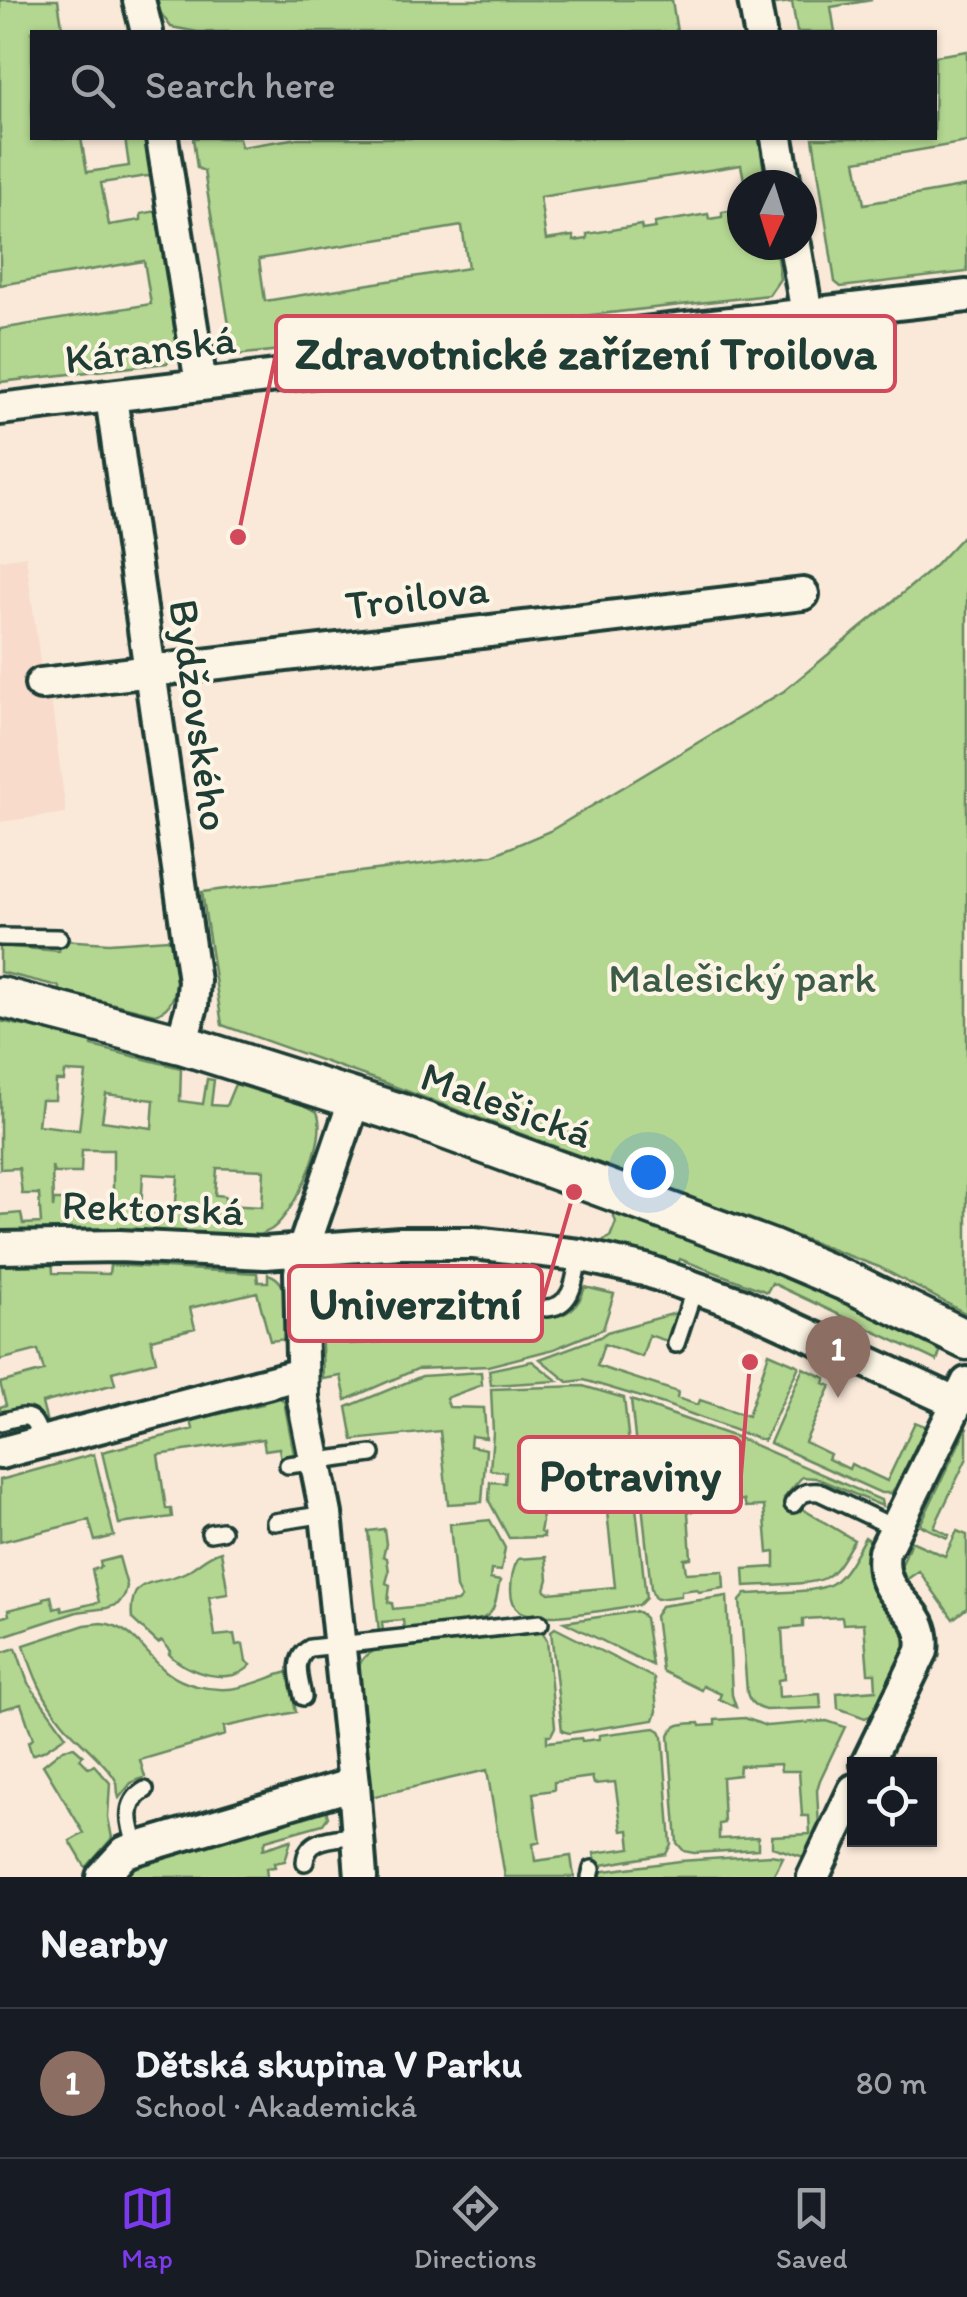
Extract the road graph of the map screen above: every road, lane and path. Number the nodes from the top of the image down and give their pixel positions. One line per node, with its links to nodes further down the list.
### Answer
1 (139, 0): 3 (street)
2 (754, 0): 4 (street)
3 (146, 30)
4 (760, 30)
5 (162, 140): 11 (street)
6 (777, 140): 7 (street)
7 (783, 170)
8 (798, 260): 10 (street)
9 (967, 296): 10 (street, Káranská)
10 (807, 314): 11 (street, Káranská)
11 (202, 384): 12 (street, Káranská)
12 (111, 397): 13 (street, Káranská); 15 (street, Bydžovského)
13 (0, 409)
14 (803, 594): 15 (street, Troilova)
15 (151, 670): 16 (street, Troilova); 20 (street, Bydžovského)
16 (40, 684)
17 (0, 937): 18 (lane)
18 (58, 938)
19 (0, 997): 20 (street, Malešická)
20 (181, 1044): 21 (street, Malešická)
21 (356, 1098): 23 (street); 27 (street, Malešická)
22 (0, 1248): 23 (street, Rektorská)
23 (302, 1250): 24 (street, Rektorská); 29 (street)
24 (580, 1255): 25 (street, Rektorská); 26 (lane)
25 (696, 1286): 28 (lane); 30 (street, Rektorská)
26 (546, 1308)
27 (967, 1340)
28 (676, 1344)
29 (302, 1374): 32 (street); 35 (street)
30 (964, 1398): 39 (street)
31 (0, 1422): 32 (lane)
32 (41, 1442): 33 (street)
33 (0, 1452)
34 (372, 1454): 35 (lane)
35 (302, 1464): 37 (street)
36 (794, 1504): 39 (lane)
37 (326, 1514): 38 (lane); 41 (street)
38 (275, 1522)
39 (895, 1528): 43 (street)
40 (540, 1624): 41 (lane)
41 (340, 1644): 42 (lane); 44 (street)
42 (303, 1697)
43 (870, 1757)
44 (354, 1784): 47 (street); 48 (street)
45 (145, 1790): 48 (lane)
46 (847, 1805): 52 (street)
47 (358, 1835): 49 (lane); 51 (street)
48 (136, 1848): 50 (street)
49 (305, 1862)
50 (102, 1877)
51 (362, 1877)
52 (813, 1877)

